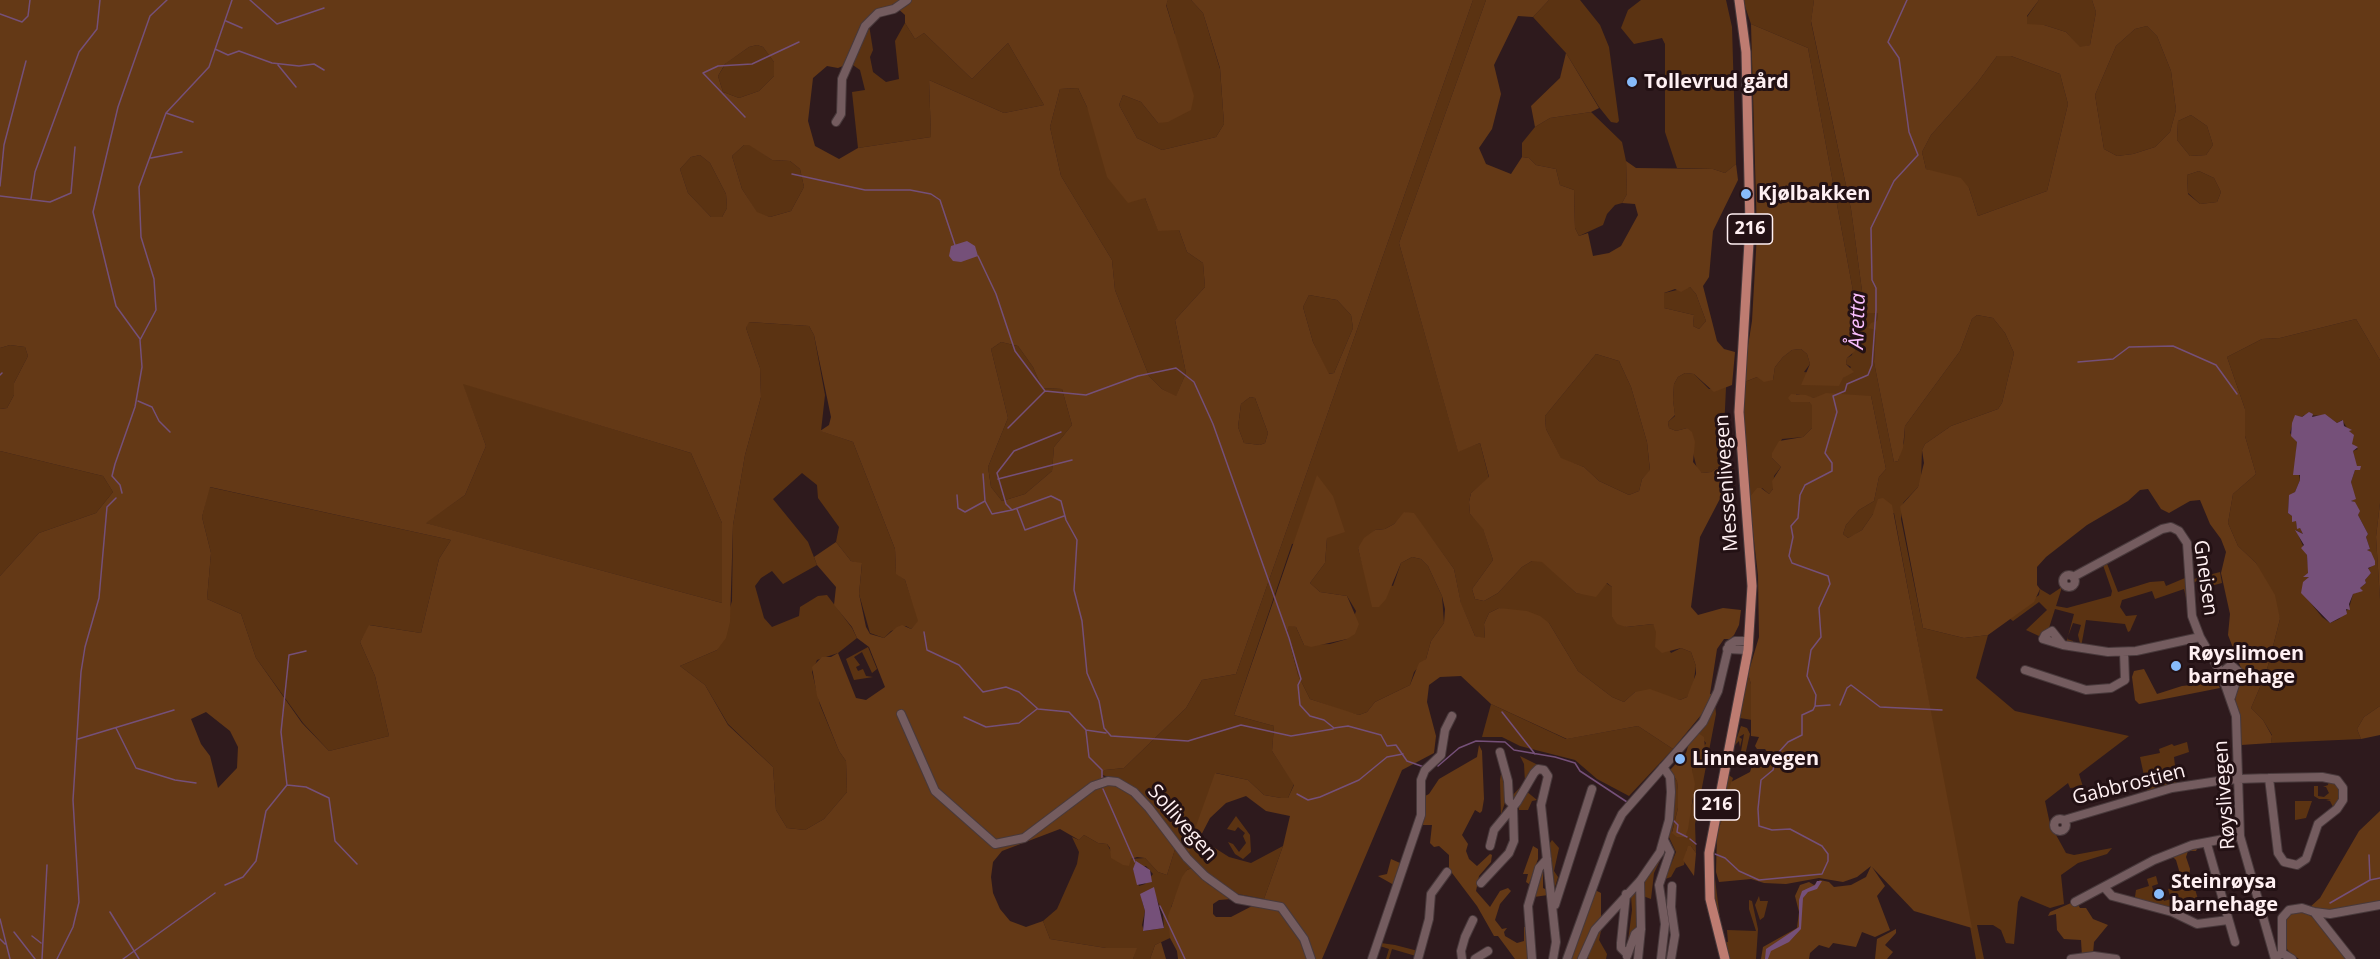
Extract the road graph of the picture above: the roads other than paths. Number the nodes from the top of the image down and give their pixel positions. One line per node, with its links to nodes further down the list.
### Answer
1 (907, 0): 3 (street)
2 (1739, 0): 7 (main road, Messenlivegen / 216)
3 (836, 122)
4 (2073, 577): 5 (street, Gneisen)
5 (2200, 637): 8 (street); 10 (street, Gneisen)
6 (2063, 645): 8 (street)
7 (1748, 646): 15 (street); 57 (main road, Messenlivegen / 216)
8 (2124, 651): 9 (street)
9 (2025, 670)
10 (2221, 673): 11 (street, Røyslivegen); 11 (street, Røyslivegen)
11 (2231, 697): 17 (street, Røyslivegen)
12 (901, 714): 45 (street, Sollivegen)
13 (1452, 716): 46 (street)
14 (1500, 752): 19 (street)
15 (1663, 767): 22 (street); 52 (street)
16 (2269, 778): 16 (street, Gabbrostien); 17 (street, Gabbrostien)
17 (2238, 779): 20 (street, Gabbrostien); 21 (street, Røyslivegen)
18 (1592, 789): 36 (street)
19 (1513, 805): 24 (street); 25 (street); 28 (street)
20 (2064, 820)
21 (2240, 836): 23 (street); 44 (street, Røyslivegen)
22 (1664, 840): 27 (street); 32 (street)
23 (2206, 844): 30 (street); 39 (street)
24 (1490, 846)
25 (1547, 859): 36 (street); 50 (street)
26 (1447, 872): 47 (street)
27 (1640, 881): 31 (street); 40 (street)
28 (1481, 883)
29 (1672, 886): 35 (street)
30 (2104, 887): 33 (street); 39 (street)
31 (1626, 894): 43 (street); 53 (street)
32 (1661, 902): 35 (street); 55 (street)
33 (2075, 902)
34 (2380, 905): 37 (street)
35 (1671, 908): 56 (street)
36 (1553, 910): 51 (street)
37 (2314, 912): 44 (street); 61 (street)
38 (1473, 920): 48 (street)
39 (2228, 920): 41 (street)
40 (1641, 929): 43 (street); 54 (street)
41 (2235, 942)
42 (1488, 951): 49 (street)
43 (1627, 956)
44 (2277, 957): 60 (street)
45 (1311, 959)
46 (1372, 959)
47 (1418, 959)
48 (1462, 959)
49 (1475, 959)
50 (1532, 959)
51 (1553, 959)
52 (1567, 959)
53 (1582, 959)
54 (1638, 959)
55 (1661, 959)
56 (1671, 959)
57 (1725, 959)
58 (2071, 959): 59 (street)
59 (2116, 959)
60 (2292, 959)
61 (2351, 959)

